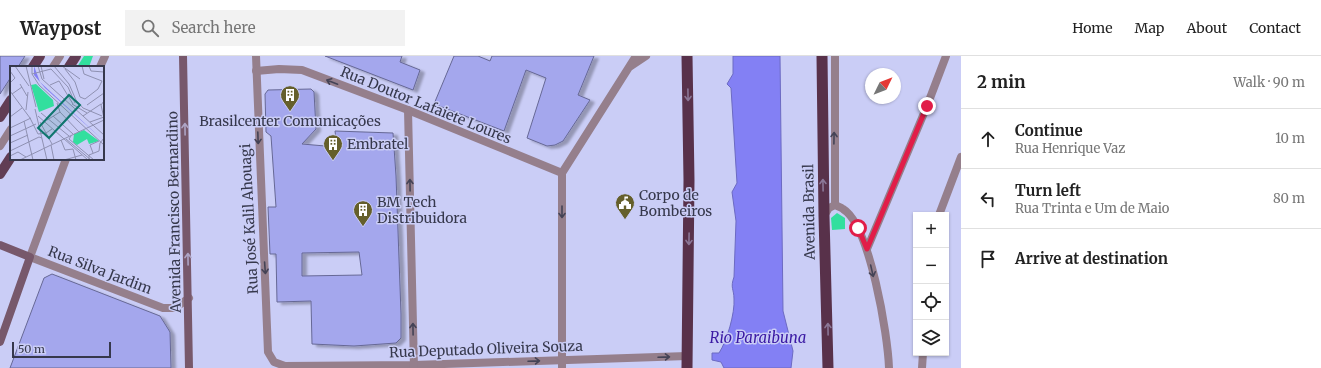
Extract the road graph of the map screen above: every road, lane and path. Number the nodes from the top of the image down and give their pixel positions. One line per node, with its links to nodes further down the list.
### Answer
1 (40, 56): 13 (main road)
2 (60, 56): 14 (street)
3 (76, 56): 15 (main road)
4 (104, 56): 16 (street)
5 (183, 56): 35 (main road, Avenida Francisco Bernardino, one-way to 5)
6 (256, 56): 18 (street, Rua José Kalil Ahouagi)
7 (636, 56): 17 (street)
8 (646, 56): 17 (street)
9 (687, 56): 37 (highway, one-way to 37)
10 (822, 56): 31 (highway, Avenida Brasil, one-way to 10)
11 (835, 56): 29 (street, one-way to 11)
12 (946, 56): 33 (street)
13 (34, 66)
14 (54, 66)
15 (69, 66)
16 (100, 66)
17 (630, 66): 27 (street)
18 (256, 71): 20 (street, Rua Doutor Lafaiete Loures, one-way to 18); 41 (street, Rua José Kalil Ahouagi, one-way to 41)
19 (10, 102): 21 (main road)
20 (408, 110): 27 (street, Rua Doutor Lafaiete Loures); 40 (street, one-way to 20)
21 (0, 117)
22 (10, 131): 23 (street)
23 (0, 146)
24 (961, 157): 30 (street)
25 (10, 159): 28 (main road)
26 (66, 160): 34 (street)
27 (562, 173): 39 (street, one-way to 39)
28 (0, 174)
29 (834, 205): 31 (street); 33 (street)
30 (940, 212)
31 (824, 216): 44 (highway, Avenida Brasil, one-way to 31)
32 (0, 245): 34 (main road, Rua Silva Jardim)
33 (867, 249): 45 (street, one-way to 45)
34 (30, 257): 35 (street, Rua Silva Jardim); 36 (main road)
35 (189, 298): 42 (main road, Avenida Francisco Bernardino)
36 (0, 342)
37 (687, 356): 39 (street, Rua Deputado Oliveira Souza, one-way to 37); 43 (highway)
38 (923, 356): 46 (street)
39 (562, 364): 40 (street, Rua Deputado Oliveira Souza, one-way to 39)
40 (414, 366): 41 (street, Rua Deputado Oliveira Souza)
41 (283, 367)
42 (189, 368)
43 (688, 368)
44 (828, 368)
45 (890, 368)
46 (922, 368)

